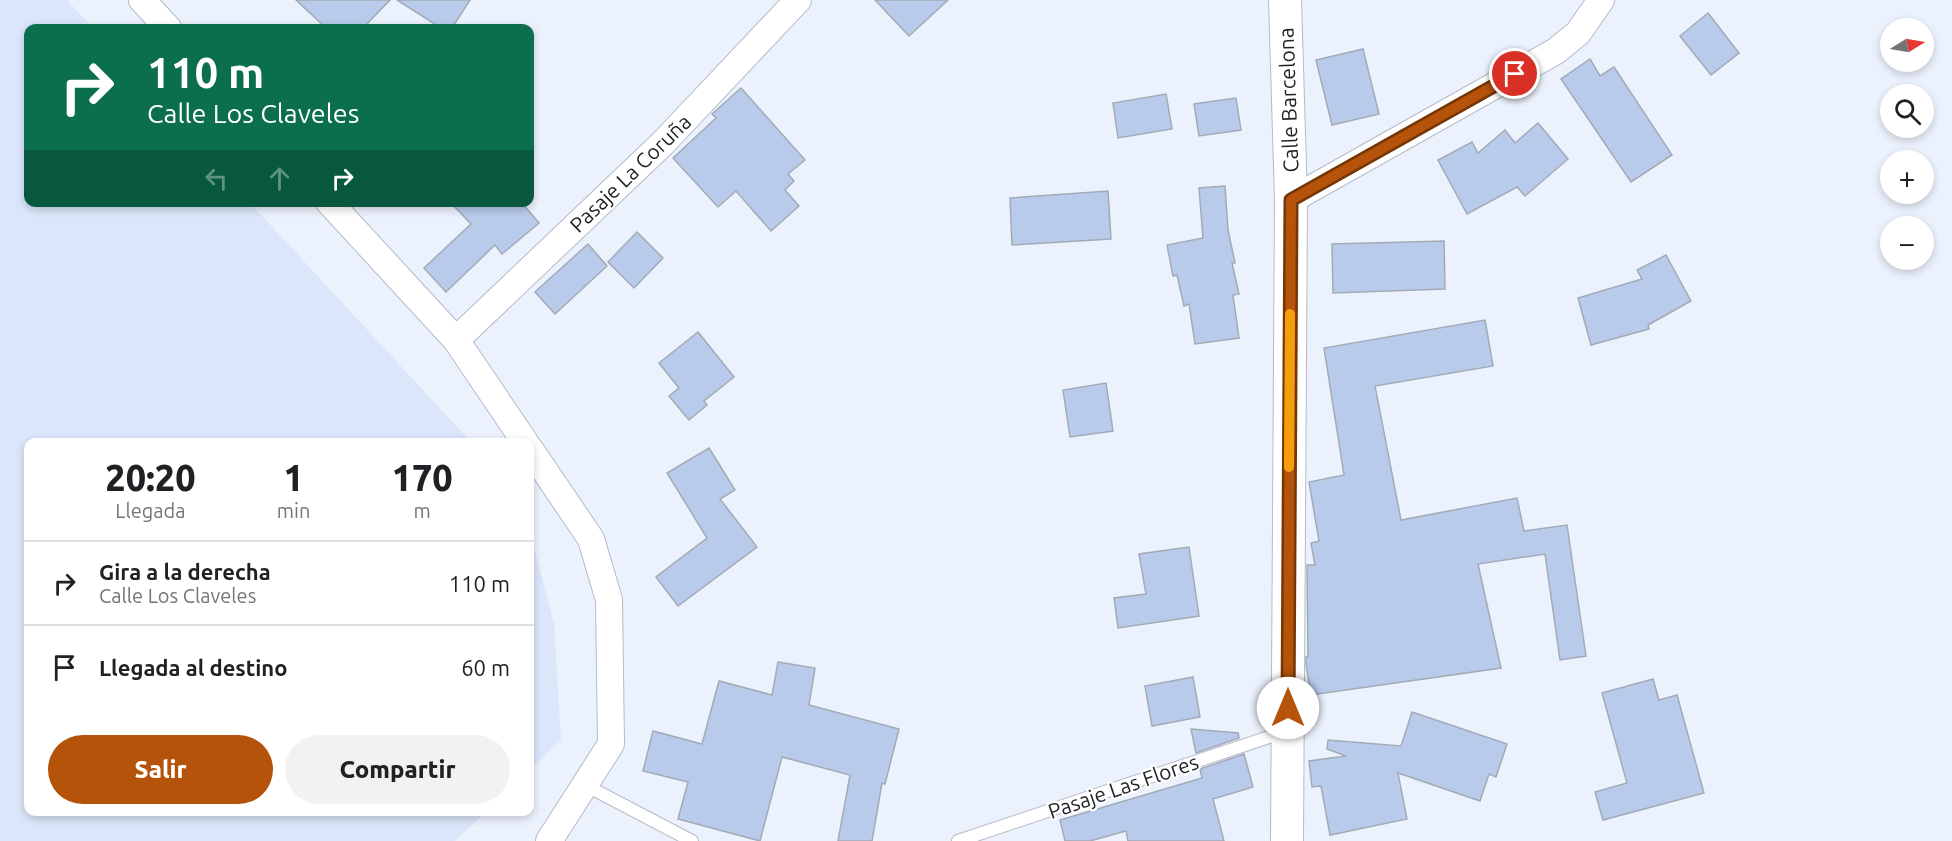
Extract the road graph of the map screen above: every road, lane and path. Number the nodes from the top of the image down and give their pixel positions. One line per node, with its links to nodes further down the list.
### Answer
1 (142, 0): 5 (street)
2 (798, 0): 8 (street, Pasaje La Coruña)
3 (1285, 0): 6 (street, Calle Barcelona)
4 (1601, 0): 6 (street)
5 (164, 24)
6 (1291, 200): 11 (street, Calle Barcelona)
7 (334, 207): 8 (street)
8 (456, 340): 9 (street)
9 (522, 438)
10 (534, 454): 12 (street)
11 (1288, 731): 15 (lane, Pasaje Las Flores); 16 (street, Calle Barcelona)
12 (585, 785): 13 (street); 14 (lane)
13 (549, 841)
14 (692, 841)
15 (958, 841)
16 (1287, 841)

